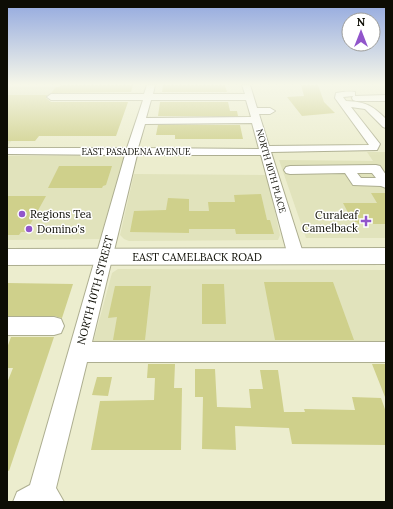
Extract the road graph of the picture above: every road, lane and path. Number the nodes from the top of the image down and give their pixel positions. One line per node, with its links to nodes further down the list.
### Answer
1 (145, 109): 6 (street, NORTH 10TH STREET)
2 (253, 109): 3 (street); 6 (street); 9 (street, NORTH 10TH PLACE)
3 (269, 109)
4 (348, 109): 9 (street, EAST PASADENA AVENUE)
5 (371, 109): 7 (street)
6 (141, 121): 10 (street, NORTH 10TH STREET)
7 (386, 126)
8 (7, 151): 10 (street, EAST PASADENA AVENUE)
9 (265, 151): 10 (street, EAST PASADENA AVENUE); 13 (street, NORTH 10TH PLACE)
10 (133, 152): 16 (street, NORTH 10TH STREET)
11 (290, 170): 12 (street)
12 (385, 183)
13 (296, 256): 14 (main road, EAST CAMELBACK ROAD); 16 (main road, EAST CAMELBACK ROAD)
14 (386, 256)
15 (7, 257): 16 (main road, EAST CAMELBACK ROAD)
16 (105, 257): 19 (street, NORTH 10TH STREET)
17 (7, 326): 18 (street)
18 (54, 326)
19 (79, 352): 20 (street); 21 (street, NORTH 10TH STREET)
20 (386, 352)
21 (39, 500)

